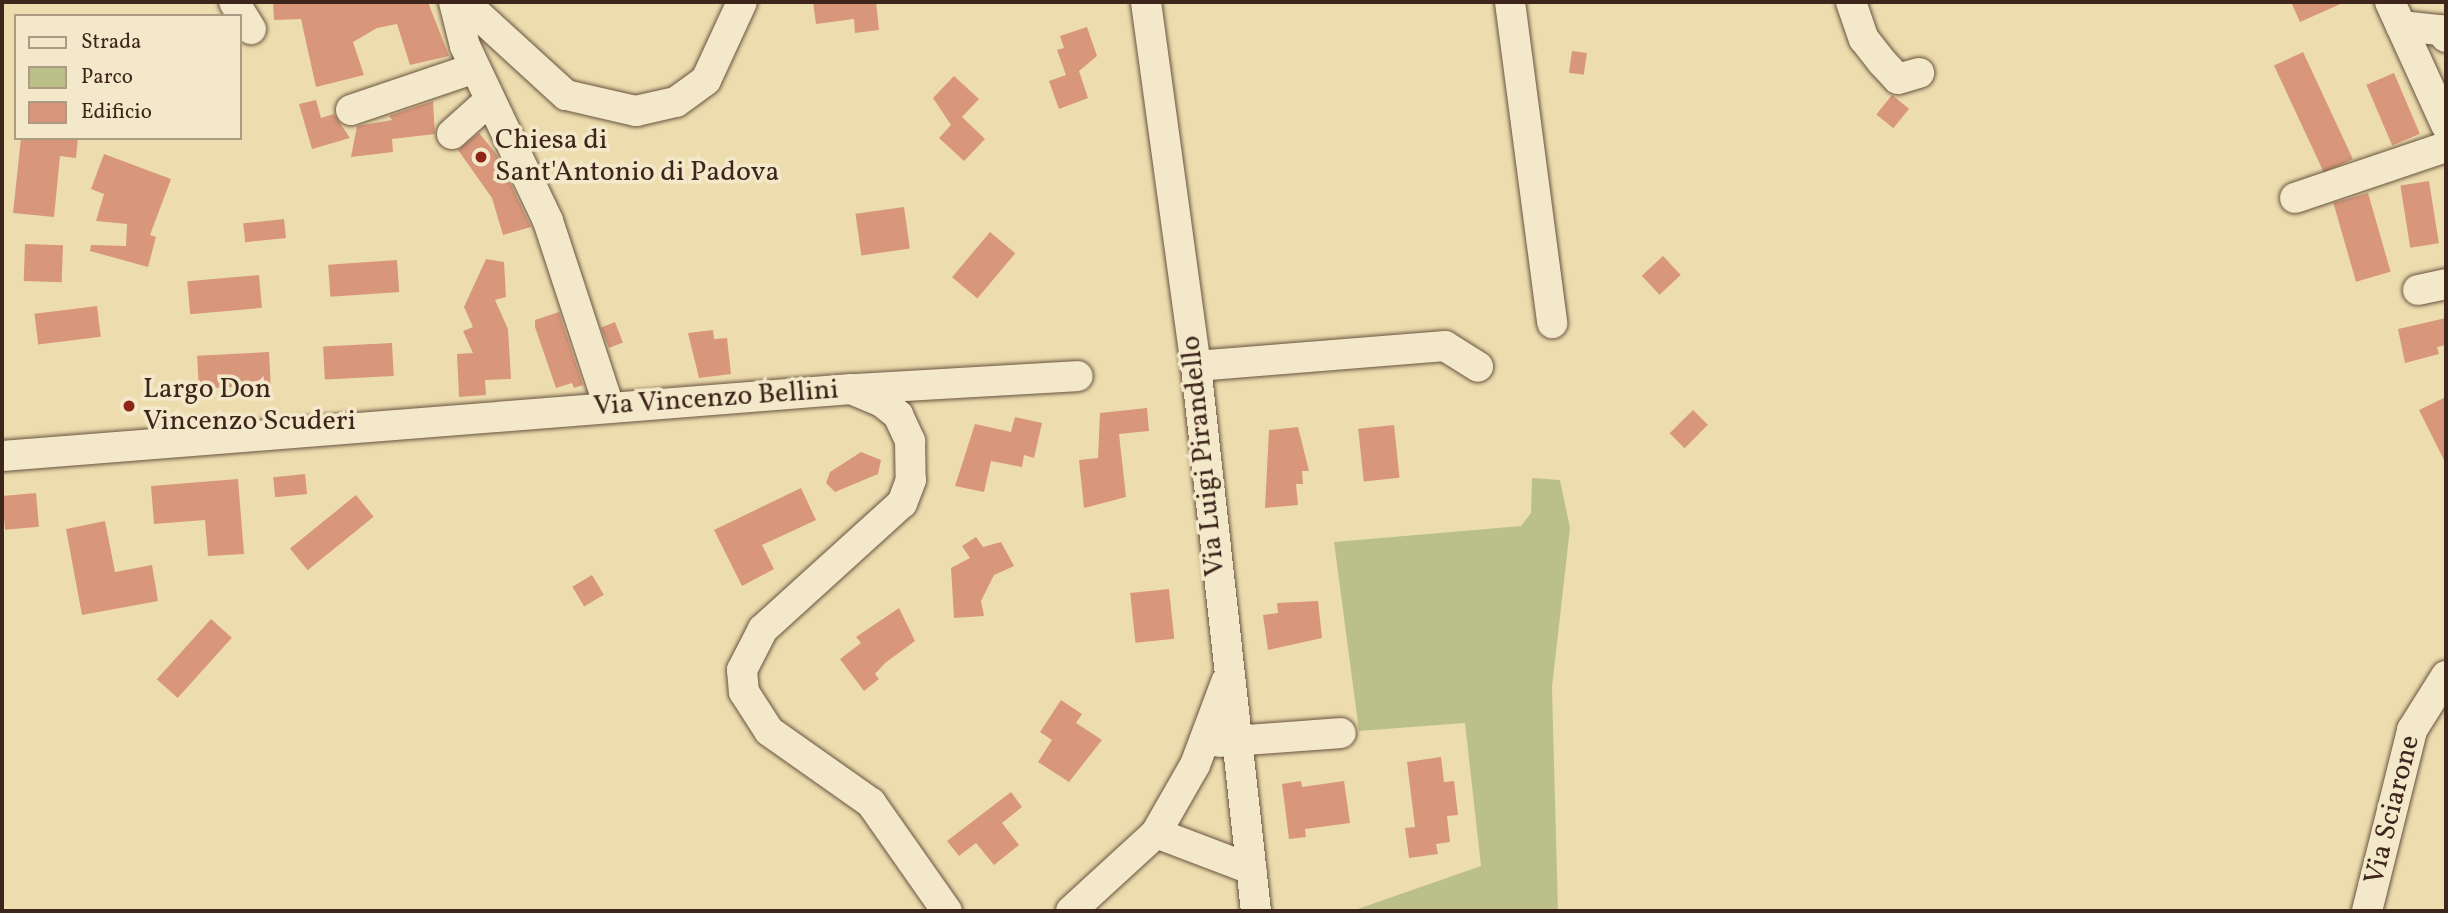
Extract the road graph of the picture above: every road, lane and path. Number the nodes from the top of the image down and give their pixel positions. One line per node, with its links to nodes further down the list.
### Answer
1 (454, 2): 11 (street)
2 (464, 2): 3 (street)
3 (742, 2)
4 (1146, 2): 20 (street, Via Luigi Pirandello)
5 (1510, 2): 19 (street)
6 (1851, 2): 12 (street)
7 (2395, 14): 10 (street); 15 (street)
8 (242, 15): 9 (street)
9 (251, 29)
10 (2446, 37)
11 (475, 68): 13 (street); 14 (street)
12 (1919, 73)
13 (490, 100): 16 (street); 24 (street)
14 (351, 110)
15 (2446, 125)
16 (452, 134)
17 (2446, 147): 18 (street)
18 (2295, 198)
19 (1552, 323)
20 (1196, 366): 21 (street); 26 (street, Via Luigi Pirandello)
21 (1478, 367)
22 (1077, 376): 23 (street)
23 (850, 389): 24 (street, Via Vincenzo Bellini); 33 (street, Via Vincenzo Bellini)
24 (609, 407): 25 (street, Via Vincenzo Bellini)
25 (2, 456)
26 (1228, 675): 29 (street); 30 (street, Via Luigi Pirandello)
27 (2446, 676): 36 (street, Via Sciarone)
28 (1341, 733): 30 (street)
29 (1204, 741): 30 (street); 31 (street)
30 (1236, 743): 32 (street, Via Luigi Pirandello)
31 (1156, 833): 32 (street); 34 (street)
32 (1251, 869): 35 (street, Via Luigi Pirandello)
33 (947, 911)
34 (1071, 911)
35 (1256, 911)
36 (2367, 911)

